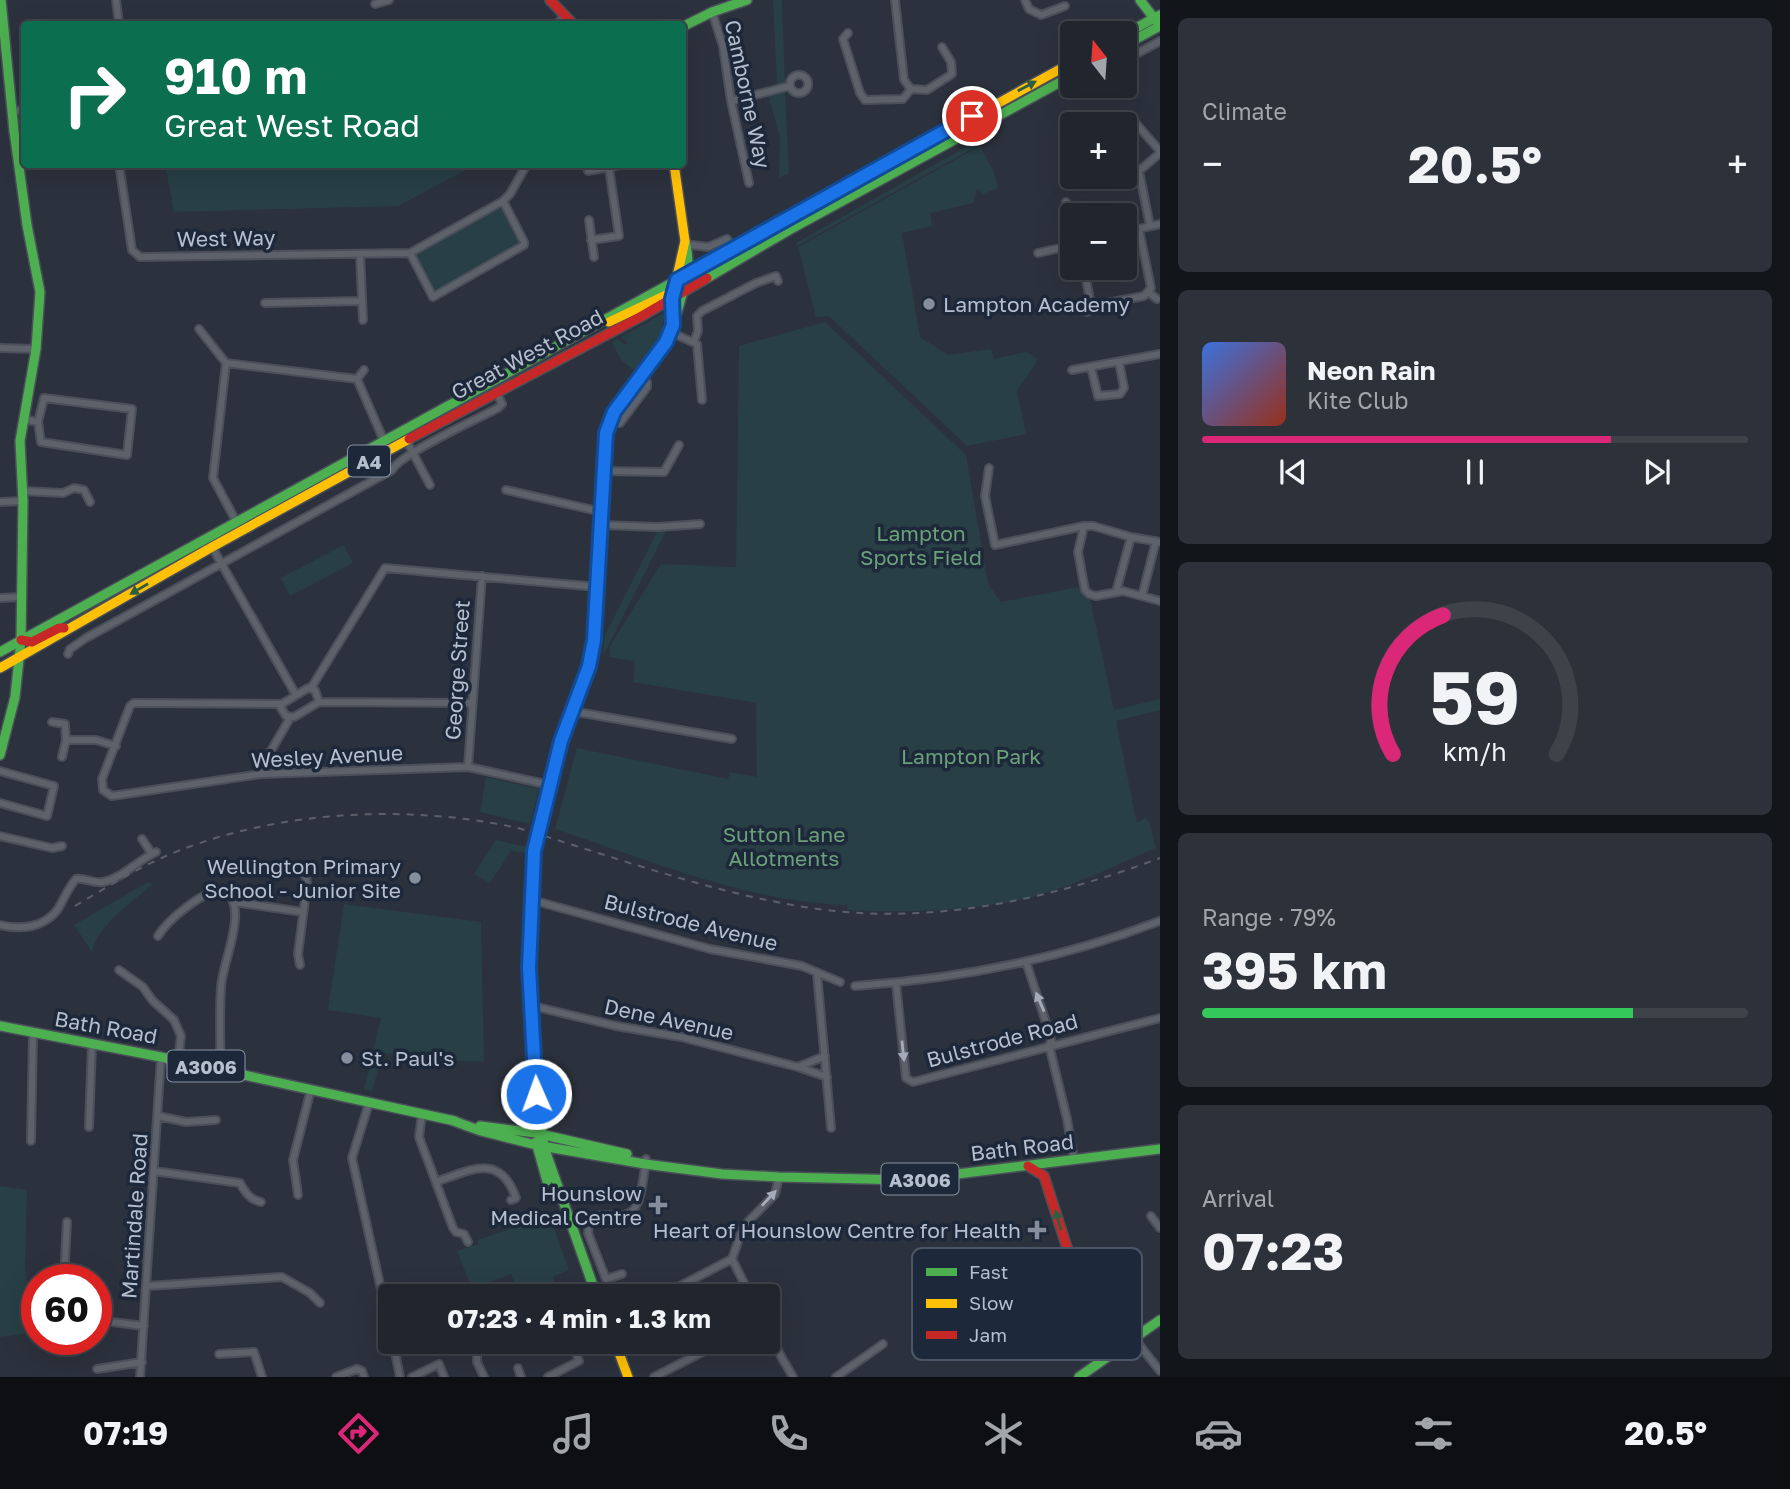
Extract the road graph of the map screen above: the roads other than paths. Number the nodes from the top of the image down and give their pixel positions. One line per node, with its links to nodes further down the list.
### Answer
1 (1, 0): 20 (main road)
2 (116, 0): 13 (street)
3 (389, 0): 9 (street)
4 (551, 0): 12 (main road)
5 (747, 0): 11 (main road)
6 (895, 0): 27 (street)
7 (1025, 0): 10 (street)
8 (1140, 0): 14 (main road)
9 (375, 4)
10 (1065, 6)
11 (712, 12): 15 (main road); 28 (street, Camborne Way)
12 (560, 20)
13 (119, 21)
14 (1159, 21): 16 (main road); 18 (main road)
15 (686, 25)
16 (1138, 29)
17 (848, 33): 27 (street)
18 (1141, 37): 19 (main road); 21 (main road)
19 (1138, 38)
20 (2, 39): 30 (main road)
21 (1160, 40): 23 (street)
22 (942, 47): 27 (street)
23 (1138, 53)
24 (1060, 69): 47 (main road, Great West Road / A4, one-way to 24)
25 (1060, 82): 57 (main road, Great West Road / A4)
26 (790, 86): 28 (street)
27 (911, 89)
28 (731, 101): 38 (street, Camborne Way)
29 (21, 110): 30 (street)
30 (12, 111): 69 (main road)
31 (1137, 125): 32 (street)
32 (1160, 152): 42 (street)
33 (120, 168): 50 (street, West Way)
34 (525, 168): 39 (street)
35 (609, 168): 37 (street); 44 (street)
36 (675, 168): 45 (main road)
37 (588, 171)
38 (750, 183)
39 (503, 201): 48 (street); 48 (street)
40 (589, 220): 44 (street)
41 (1160, 224): 42 (street)
42 (1150, 226): 43 (street)
43 (1139, 229): 56 (street)
44 (592, 240): 51 (street)
45 (685, 243): 47 (street); 52 (main road); 53 (main road)
46 (1060, 248): 49 (street)
47 (734, 250): 52 (main road, Great West Road / A4)
48 (410, 253): 50 (street, West Way)
49 (1038, 253)
50 (360, 254): 59 (street)
51 (594, 257)
52 (689, 274): 53 (main road, Great West Road / A4); 57 (main road)
53 (677, 280): 57 (main road); 64 (main road, Great West Road / A4)
54 (1086, 280): 61 (street)
55 (778, 281): 67 (street)
56 (1148, 292): 58 (street); 61 (street)
57 (676, 295): 64 (main road, A4); 65 (main road); 77 (main road, Great West Road / A4)
58 (1157, 299)
59 (361, 301): 60 (street); 63 (street)
60 (265, 303)
61 (1094, 303): 62 (street)
62 (1087, 312)
63 (363, 320)
64 (599, 324): 82 (main road, Great West Road / A4)
65 (671, 328): 67 (street); 86 (main road)
66 (199, 330): 72 (street)
67 (694, 341): 78 (street)
68 (0, 348): 69 (street)
69 (36, 349): 79 (main road)
70 (1160, 354): 71 (street)
71 (1119, 362): 73 (street); 73 (street)
72 (226, 363): 76 (street); 93 (street)
73 (1091, 367): 75 (street)
74 (364, 370): 76 (street)
75 (1073, 370)
76 (357, 379): 82 (street)
77 (496, 391): 81 (main road, Great West Road / A4); 84 (street)
78 (702, 400)
79 (23, 419): 80 (street); 89 (main road)
80 (38, 422): 80 (street)
81 (406, 440): 84 (street); 99 (main road, Great West Road / A4)
82 (385, 442): 93 (main road, Great West Road / A4)
83 (679, 445): 86 (street)
84 (413, 454): 87 (street); 100 (street)
85 (989, 468): 96 (street)
86 (603, 471): 92 (main road)
87 (430, 485)
88 (506, 491): 92 (street)
89 (23, 496): 90 (street); 91 (street); 105 (main road)
90 (0, 502)
91 (90, 502)
92 (602, 512): 95 (main road)
93 (237, 523): 109 (main road, Great West Road / A4)
94 (700, 524): 95 (street)
95 (602, 525): 102 (main road)
96 (1084, 526): 97 (street); 103 (street)
97 (1131, 537): 98 (street); 103 (street)
98 (1158, 542): 104 (street)
99 (212, 547): 100 (street); 108 (main road, Great West Road / A4, one-way to 108)
100 (222, 565): 110 (street); 116 (street)
101 (482, 576): 102 (street); 115 (street); 119 (street, George Street)
102 (598, 587): 120 (main road)
103 (1116, 592): 104 (street)
104 (1142, 596): 107 (street)
105 (20, 597): 106 (street); 109 (main road)
106 (0, 598)
107 (1160, 601)
108 (74, 626): 109 (main road, A4); 110 (street); 113 (main road, Great West Road / A4)
109 (22, 639): 111 (main road, Great West Road / A4); 113 (main road)
110 (86, 639): 112 (street)
111 (0, 652)
112 (68, 654)
113 (19, 658): 114 (main road, Great West Road / A4); 126 (main road)
114 (0, 668)
115 (311, 688): 116 (street); 117 (street)
116 (296, 695): 118 (street)
117 (319, 702): 119 (street); 121 (street)
118 (282, 704): 121 (street); 125 (street)
119 (472, 704): 128 (street, George Street)
120 (572, 711): 123 (street); 131 (main road)
121 (290, 718): 130 (street)
122 (52, 722): 124 (street)
123 (732, 739)
124 (65, 740): 125 (street); 127 (street)
125 (116, 746): 130 (street, Wesley Avenue)
126 (0, 755)
127 (62, 757)
128 (468, 767): 130 (street, Wesley Avenue); 131 (street, Wesley Avenue)
129 (0, 772): 132 (street)
130 (261, 774)
131 (550, 785): 137 (main road, bridge)
132 (0, 803)
133 (0, 836): 135 (street)
134 (142, 839): 141 (street)
135 (62, 846)
136 (302, 873): 139 (street)
137 (532, 900): 146 (street, Bulstrode Avenue); 152 (main road)
138 (234, 902): 139 (street); 142 (street); 162 (street)
139 (303, 912): 144 (street)
140 (1160, 921): 143 (street)
141 (0, 925)
142 (158, 936)
143 (1027, 961): 149 (street); 157 (street, one-way to 143)
144 (300, 965)
145 (119, 970): 147 (street)
146 (817, 973): 148 (street, Bulstrode Avenue); 158 (street)
147 (127, 976): 150 (street); 160 (street)
148 (840, 982)
149 (896, 983): 151 (street); 157 (street, Bulstrode Road, one-way to 157)
150 (121, 985)
151 (855, 986)
152 (531, 1009): 161 (street, Dene Avenue); 172 (main road)
153 (1160, 1018): 157 (street, Bulstrode Road)
154 (0, 1026): 155 (main road, Bath Road / A3006)
155 (33, 1033): 156 (main road, Bath Road / A3006); 173 (street)
156 (92, 1044): 159 (main road, Bath Road / A3006); 170 (street)
157 (1050, 1044): 175 (street)
158 (825, 1056): 161 (street); 163 (street)
159 (161, 1057): 160 (main road, Bath Road / A3006); 167 (street, Martindale Road)
160 (178, 1060): 162 (main road, Bath Road / A3006)
161 (798, 1067): 163 (street, Dene Avenue)
162 (220, 1069): 164 (main road, Bath Road / A3006)
163 (827, 1077): 171 (street)
164 (311, 1089): 165 (main road, Bath Road / A3006); 183 (street)
165 (369, 1103): 166 (main road, Bath Road / A3006); 194 (street)
166 (422, 1114): 169 (main road, Bath Road / A3006); 182 (street)
167 (158, 1116): 168 (street); 179 (street, Martindale Road)
168 (216, 1120)
169 (451, 1120): 172 (main road, Bath Road / A3006); 172 (main road, Bath Road / A3006)
170 (89, 1127)
171 (831, 1128)
172 (540, 1140): 176 (main road, Bath Road / A3006); 176 (main road, Bath Road / A3006); 195 (main road)
173 (31, 1141)
174 (1160, 1149): 175 (main road, Bath Road / A3006)
175 (1074, 1160): 177 (main road, Bath Road / A3006)
176 (645, 1161): 180 (main road, Bath Road / A3006); 193 (street)
177 (1057, 1163): 178 (main road, Bath Road / A3006); 181 (main road)
178 (1027, 1166): 180 (main road, Bath Road / A3006); 181 (main road)
179 (154, 1171): 185 (street); 198 (street, Martindale Road)
180 (779, 1177): 191 (street, one-way to 180)
181 (1046, 1179): 190 (main road, one-way to 181)
182 (436, 1182): 184 (street); 189 (street)
183 (298, 1195)
184 (511, 1200)
185 (261, 1202)
186 (1151, 1216): 188 (street)
187 (67, 1222): 192 (street)
188 (1160, 1228)
189 (468, 1242)
190 (1067, 1248)
191 (732, 1259): 196 (street); 197 (street)
192 (65, 1264)
193 (622, 1274)
194 (380, 1284)
195 (592, 1284)
196 (684, 1284)
197 (744, 1284)
198 (148, 1286): 199 (street); 202 (street, Martindale Road)
199 (320, 1303)
200 (1160, 1320): 203 (main road)
201 (112, 1322): 202 (street)
202 (145, 1326): 214 (street, Martindale Road)
203 (1142, 1333)
204 (883, 1345): 231 (street)
205 (1142, 1351): 217 (street)
206 (780, 1353): 230 (street)
207 (219, 1354): 219 (street)
208 (395, 1354): 222 (street)
209 (477, 1354): 225 (street)
210 (576, 1354): 227 (street)
211 (619, 1354): 228 (main road)
212 (699, 1354): 229 (street)
213 (1103, 1360): 232 (main road)
214 (142, 1362): 216 (street); 218 (street, Martindale Road)
215 (517, 1368): 226 (street)
216 (97, 1370)
217 (1160, 1371)
218 (141, 1377)
219 (262, 1377)
220 (336, 1377): 221 (street)
221 (364, 1377)
222 (400, 1377)
223 (412, 1377): 224 (street)
224 (444, 1377)
225 (484, 1377)
226 (521, 1377)
227 (548, 1377)
228 (628, 1377)
229 (654, 1377)
230 (793, 1377)
231 (836, 1377)
232 (1079, 1377)

